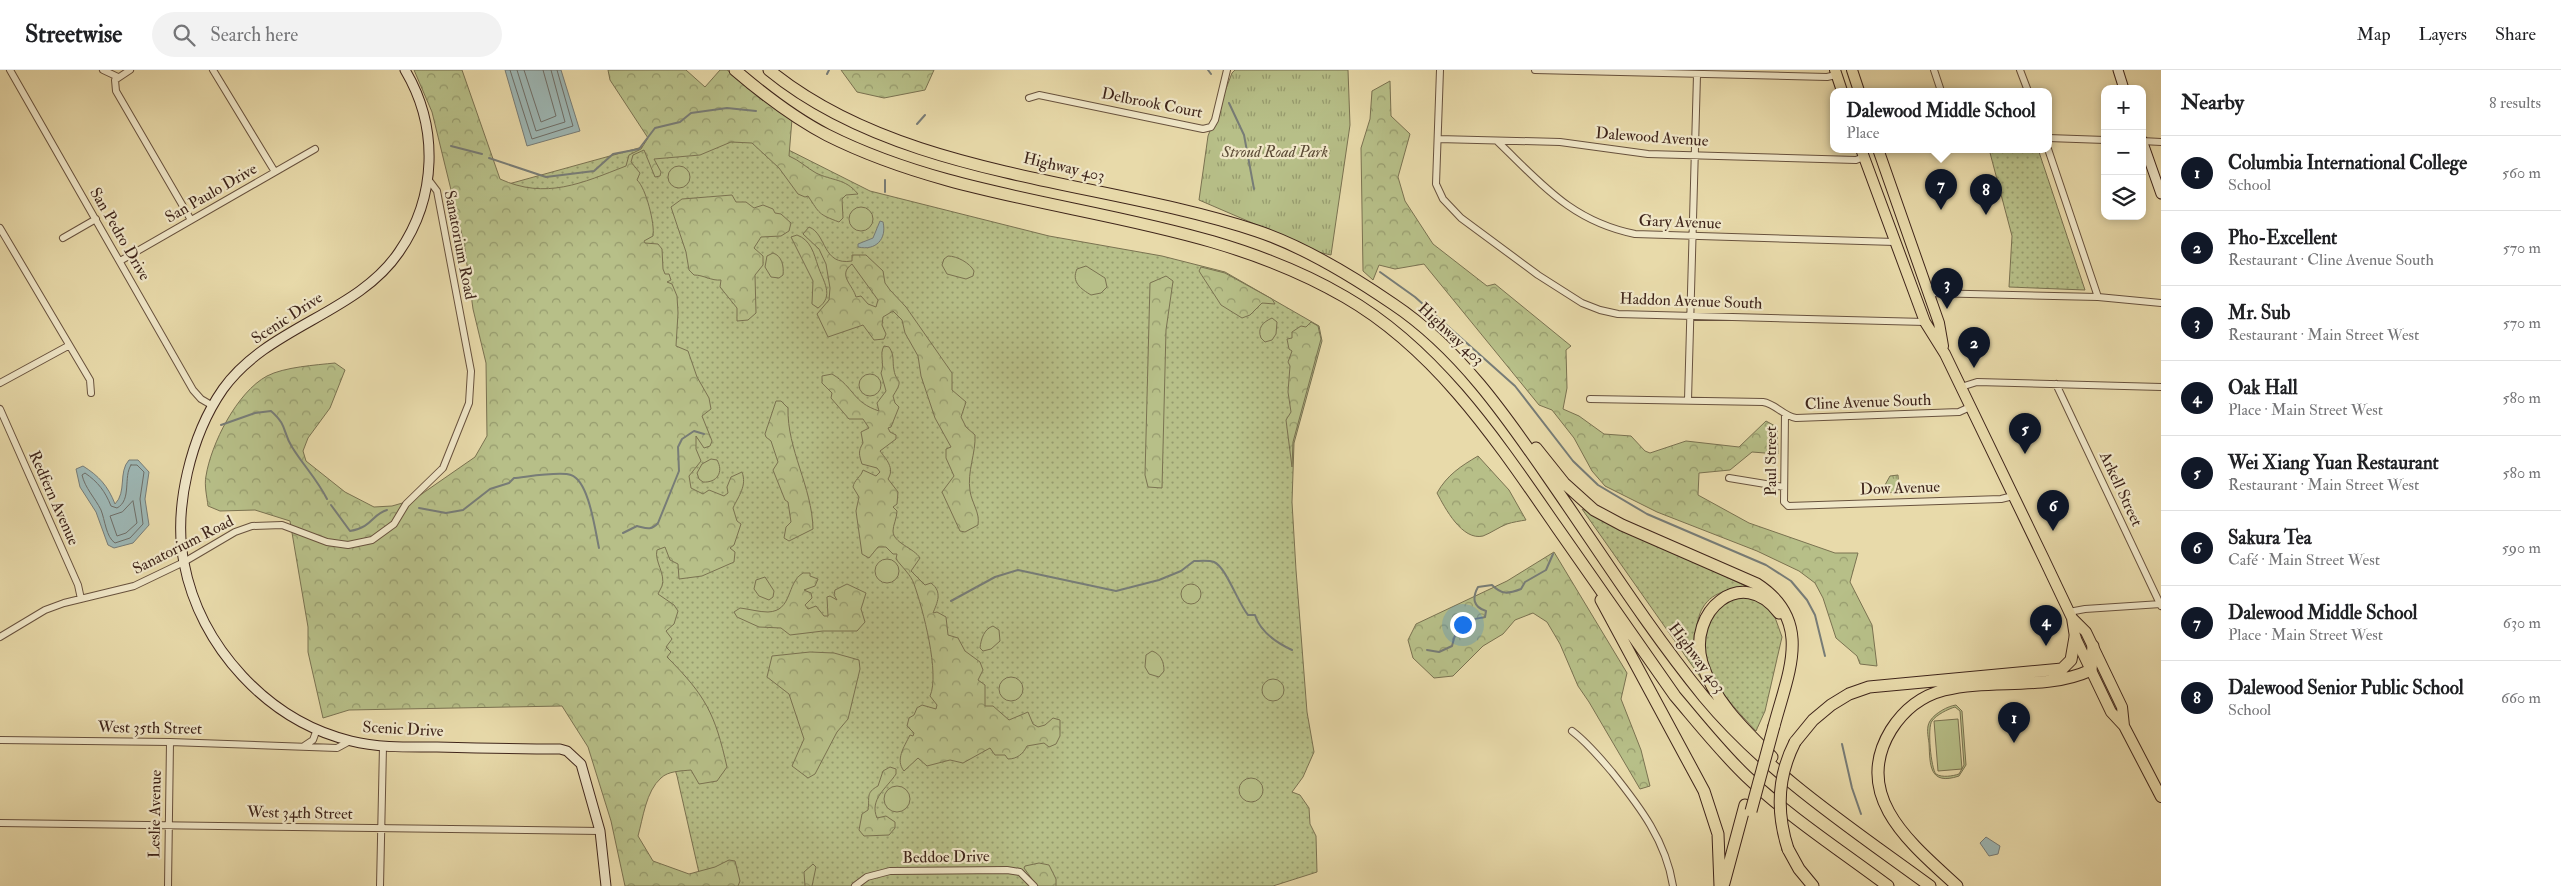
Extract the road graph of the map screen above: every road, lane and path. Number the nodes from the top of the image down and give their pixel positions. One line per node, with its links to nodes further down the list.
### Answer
1 (10, 70): 41 (street, San Pedro Drive)
2 (103, 70): 18 (street)
3 (130, 70): 18 (street)
4 (213, 70): 38 (street)
5 (405, 70): 39 (street, Scenic Drive)
6 (735, 70): 73 (highway)
7 (769, 70): 61 (highway, Highway 403)
8 (1227, 70): 24 (street, Delbrook Court)
9 (1440, 70): 26 (street, Haddon Avenue South)
10 (1535, 70): 15 (street)
11 (1852, 70): 21 (main road)
12 (1934, 70): 22 (street)
13 (2020, 70): 23 (street)
14 (2118, 70): 19 (street)
15 (1661, 71): 17 (street)
16 (1836, 72): 17 (street); 20 (main road)
17 (1697, 75): 37 (street)
18 (118, 77): 42 (street)
19 (2123, 85)
20 (1841, 88)
21 (1858, 88)
22 (1940, 88)
23 (2027, 88)
24 (1029, 98)
25 (2052, 138): 27 (street)
26 (1438, 139): 28 (street, Dalewood Avenue); 52 (street, Haddon Avenue South)
27 (2101, 140)
28 (1497, 141): 37 (street, Dalewood Avenue); 44 (street, Gary Avenue)
29 (2146, 141): 30 (street)
30 (2161, 142)
31 (315, 149): 38 (street, San Paulo Drive)
32 (2146, 152): 40 (street)
33 (1863, 153): 37 (street, Dalewood Avenue)
34 (1864, 153): 46 (main road)
35 (1879, 153): 49 (main road)
36 (2049, 153): 50 (street)
37 (1695, 155): 44 (street)
38 (275, 172): 42 (street, San Paulo Drive)
39 (428, 179): 64 (street, Scenic Drive); 72 (street, Sanatorium Road)
40 (2161, 194)
41 (96, 219): 45 (street); 47 (street, San Pedro Drive)
42 (190, 220): 47 (street, San Paulo Drive)
43 (0, 228): 54 (street)
44 (1692, 236): 46 (street, Gary Avenue); 52 (street)
45 (63, 238)
46 (1895, 242): 48 (main road)
47 (120, 260): 64 (street, San Pedro Drive)
48 (1910, 282): 49 (main road); 53 (main road)
49 (1927, 293): 50 (street); 55 (main road)
50 (2098, 298): 51 (street)
51 (2161, 303)
52 (1690, 315): 53 (street, Haddon Avenue South); 63 (street)
53 (1925, 322): 55 (main road)
54 (68, 346): 56 (street); 60 (street)
55 (1945, 354): 58 (main road)
56 (0, 383)
57 (2056, 384): 58 (street); 59 (street); 75 (street, Arkell Street)
58 (1961, 386): 65 (main road)
59 (2161, 387)
60 (92, 393)
61 (1491, 397): 81 (highway); 92 (highway, Highway 403)
62 (1590, 399): 63 (street, Cline Avenue South)
63 (1688, 400): 67 (street, Cline Avenue South)
64 (213, 406): 72 (street, Scenic Drive)
65 (1970, 406): 67 (street, Cline Avenue South); 70 (main road)
66 (0, 409): 74 (street, Redfern Avenue)
67 (1784, 414): 69 (street, Paul Street)
68 (1729, 478): 69 (street)
69 (1784, 487): 71 (street, Paul Street)
70 (2013, 496): 71 (street, Dow Avenue); 76 (main road)
71 (1788, 506)
72 (184, 562): 74 (street, Sanatorium Road); 83 (street, Scenic Drive)
73 (1598, 586): 103 (highway); 106 (highway)
74 (81, 599): 77 (street, Sanatorium Road)
75 (2161, 604): 76 (street)
76 (2071, 615): 78 (main road); 79 (main road)
77 (0, 637)
78 (2076, 637): 80 (main road); 105 (highway, bridge)
79 (2093, 646): 80 (highway); 82 (main road)
80 (2091, 670): 82 (main road); 108 (highway)
81 (1770, 726): 91 (highway); 92 (highway)
82 (2124, 726): 90 (main road)
83 (316, 729): 86 (street, Scenic Drive); 89 (street)
84 (1572, 731): 102 (street)
85 (0, 740): 87 (street, West 35th Street)
86 (350, 741): 88 (street, Scenic Drive); 89 (street, West 35th Street)
87 (170, 742): 89 (street, West 35th Street); 94 (street, Leslie Avenue)
88 (382, 746): 95 (street); 96 (street, Scenic Drive)
89 (300, 747)
90 (2161, 797)
91 (1748, 808): 103 (highway); 104 (highway)
92 (1825, 809): 107 (highway, Highway 403)
93 (0, 823): 94 (street, West 34th Street)
94 (169, 826): 95 (street, West 34th Street); 97 (street, Leslie Avenue)
95 (381, 828): 96 (street, West 34th Street); 98 (street)
96 (600, 832): 99 (street, Scenic Drive)
97 (168, 886)
98 (380, 886)
99 (606, 886)
100 (855, 886): 101 (street, Beddoe Drive)
101 (1034, 886)
102 (1672, 886)
103 (1722, 886)
104 (1731, 886)
105 (1813, 886)
106 (1888, 886)
107 (1930, 886)
108 (1957, 886)

